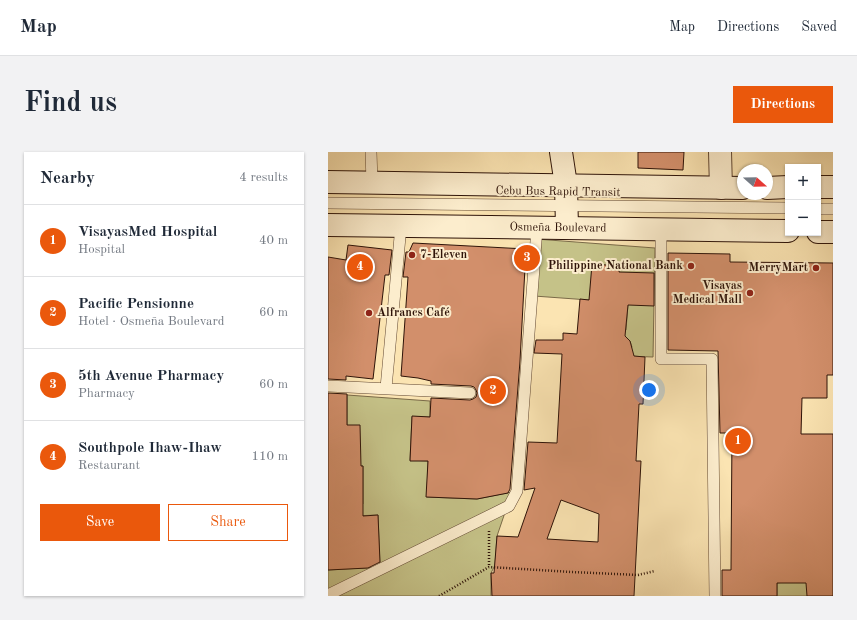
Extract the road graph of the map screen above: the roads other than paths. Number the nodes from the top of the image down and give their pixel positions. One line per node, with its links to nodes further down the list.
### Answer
1 (371, 152): 5 (lane)
2 (561, 152): 12 (main road)
3 (720, 152): 9 (main road)
4 (328, 182): 5 (main road)
5 (372, 182): 12 (main road)
6 (785, 187): 11 (main road)
7 (821, 187): 8 (main road)
8 (833, 187)
9 (721, 188): 10 (main road); 12 (main road)
10 (737, 188)
11 (773, 188)
12 (566, 195): 13 (lane, Cebu Bus Rapid Transit); 14 (lane, Cebu Bus Rapid Transit); 20 (main road)
13 (328, 203)
14 (785, 208)
15 (821, 209): 16 (lane)
16 (833, 209)
17 (328, 225): 18 (main road, Osmeña Boulevard)
18 (401, 226): 19 (main road, Osmeña Boulevard); 26 (lane)
19 (537, 228): 20 (main road, Osmeña Boulevard); 28 (lane)
20 (567, 228): 21 (main road, Osmeña Boulevard)
21 (661, 230): 22 (main road, Osmeña Boulevard); 29 (lane)
22 (785, 232)
23 (821, 232): 24 (main road)
24 (833, 232)
25 (328, 386): 26 (lane)
26 (386, 388): 27 (lane)
27 (470, 393)
28 (328, 595)
29 (715, 596)

